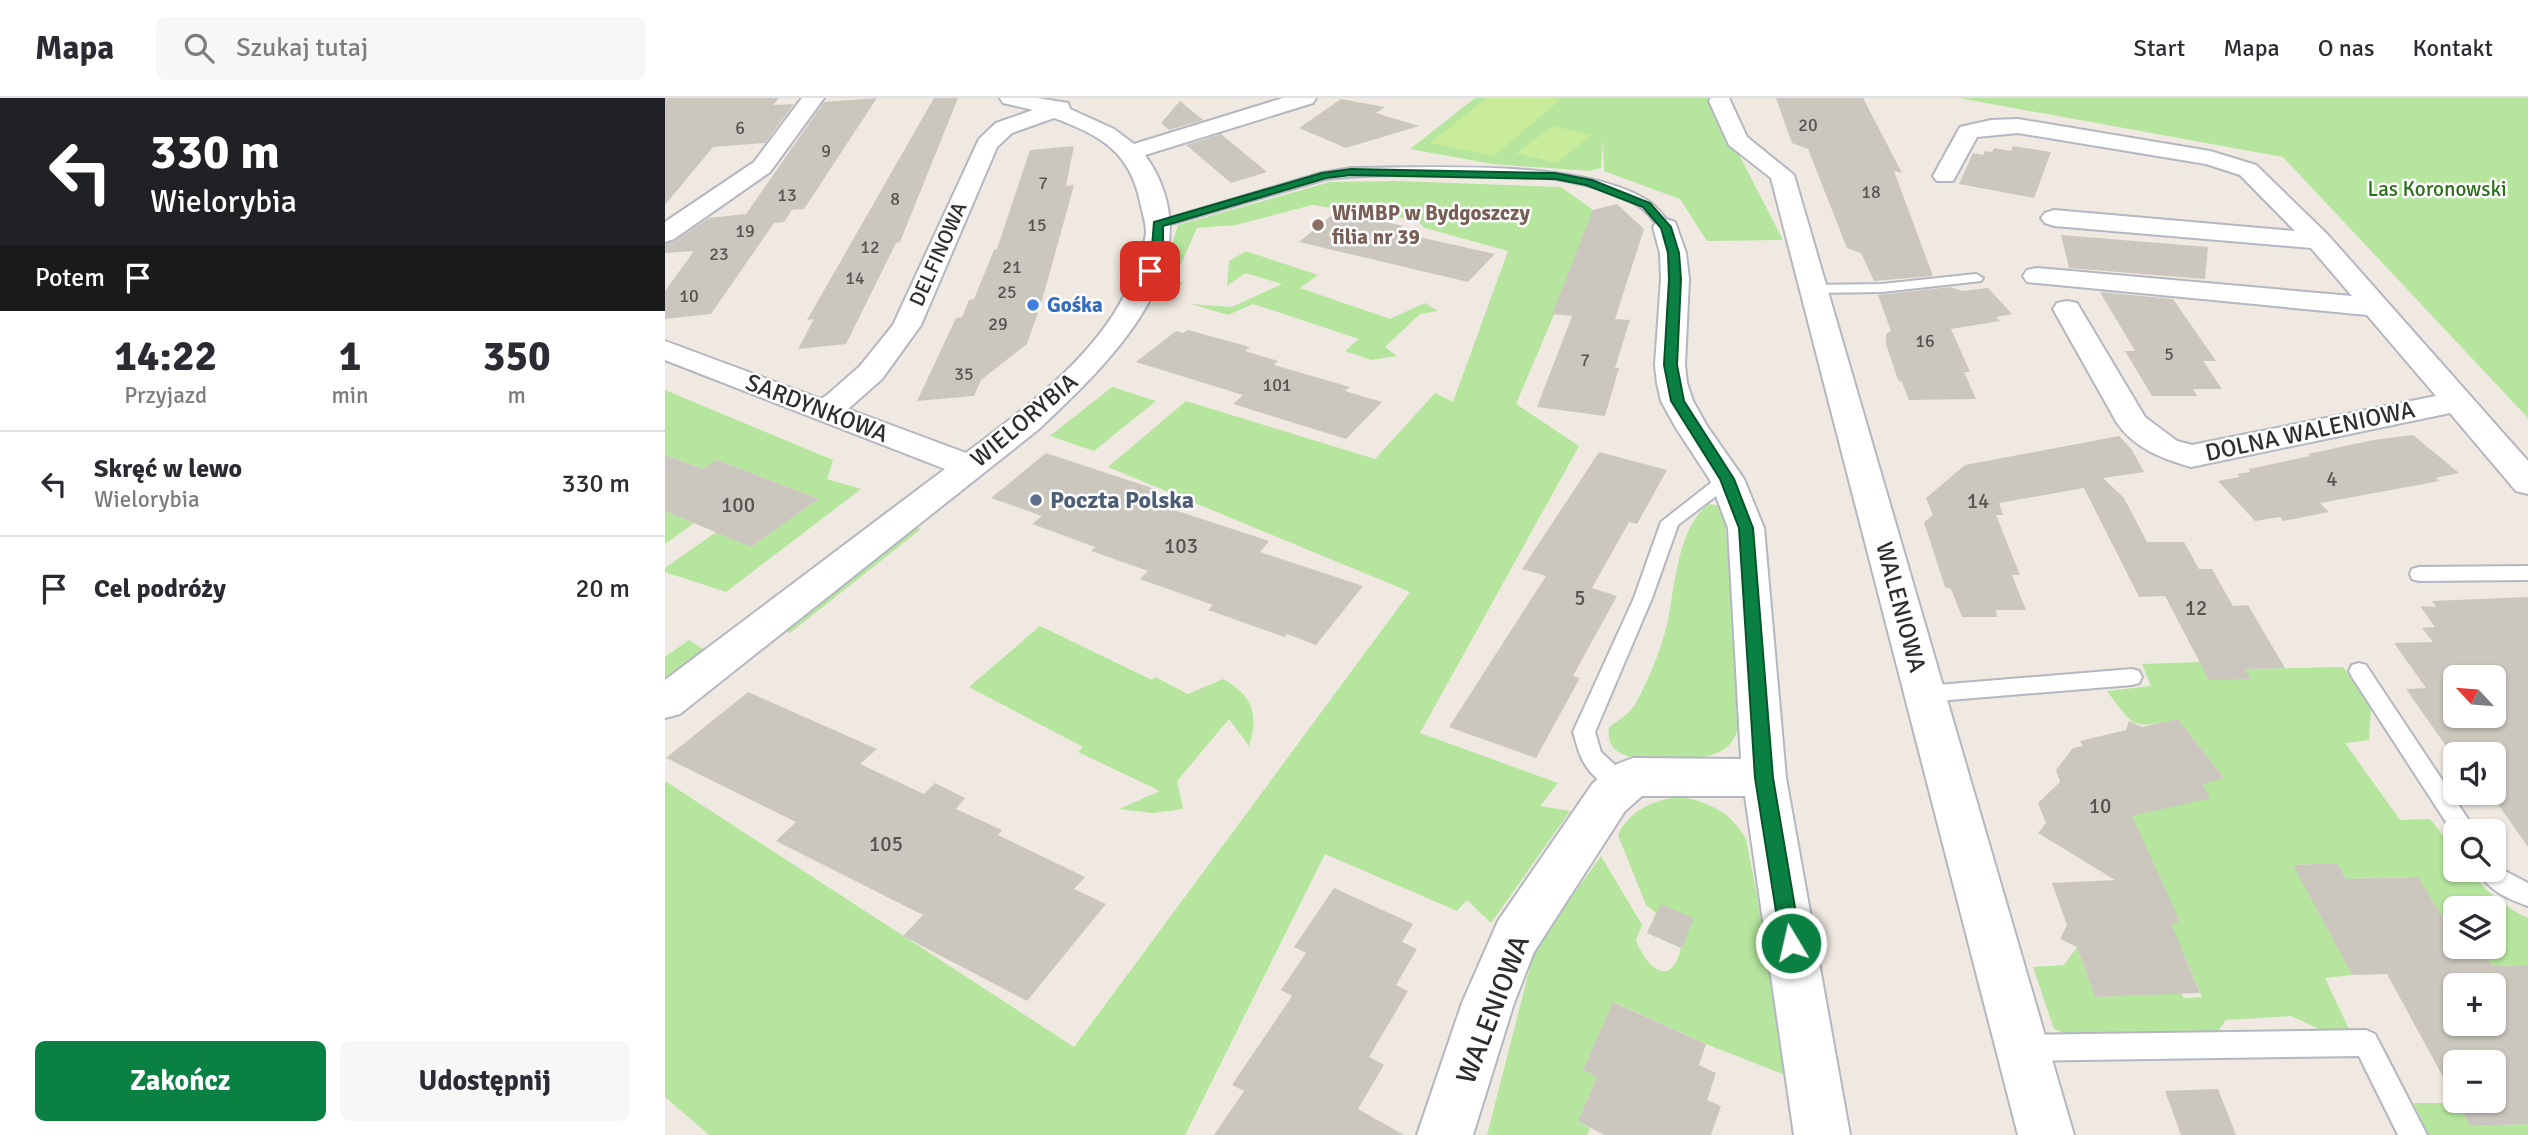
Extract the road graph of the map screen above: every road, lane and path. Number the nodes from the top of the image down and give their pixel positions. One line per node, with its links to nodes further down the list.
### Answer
1 (813, 98): 12 (street)
2 (1011, 98): 6 (street, WIELORYBIA)
3 (1305, 98): 7 (street)
4 (1720, 100): 16 (street, WALENIOWA)
5 (1086, 101): 6 (street, DELFINOWA)
6 (1055, 109): 7 (street, WIELORYBIA); 21 (street, DELFINOWA)
7 (1131, 152): 10 (street, WIELORYBIA)
8 (1945, 176): 13 (street, DOLNA WALENIOWA)
9 (2053, 218): 13 (street)
10 (1157, 225): 11 (lane); 22 (street, WIELORYBIA)
11 (1666, 227): 23 (street)
12 (665, 234)
13 (2319, 241): 17 (street, DOLNA WALENIOWA)
14 (2037, 276): 17 (street)
15 (1976, 278): 16 (lane)
16 (1813, 289): 29 (street, WALENIOWA)
17 (2377, 307): 20 (street, DOLNA WALENIOWA)
18 (2067, 309): 20 (street, DOLNA WALENIOWA)
19 (665, 350): 21 (street, SARDYNKOWA)
20 (2460, 401): 24 (street, DOLNA WALENIOWA)
21 (825, 410): 22 (street, SARDYNKOWA)
22 (968, 467): 30 (street, WIELORYBIA)
23 (1727, 479): 31 (street); 32 (lane)
24 (2528, 483)
25 (2419, 573): 26 (lane)
26 (2528, 573)
27 (2359, 671): 33 (lane)
28 (2132, 677): 29 (lane)
29 (1925, 694): 36 (street, WALENIOWA)
30 (665, 702)
31 (1764, 778): 32 (street); 38 (street)
32 (1622, 786): 37 (street, WALENIOWA)
33 (2457, 819)
34 (2503, 882): 35 (lane)
35 (2528, 895)
36 (2022, 1048): 39 (street, WALENIOWA); 40 (lane)
37 (1445, 1135)
38 (1822, 1135)
39 (2046, 1135)
40 (2413, 1135)

